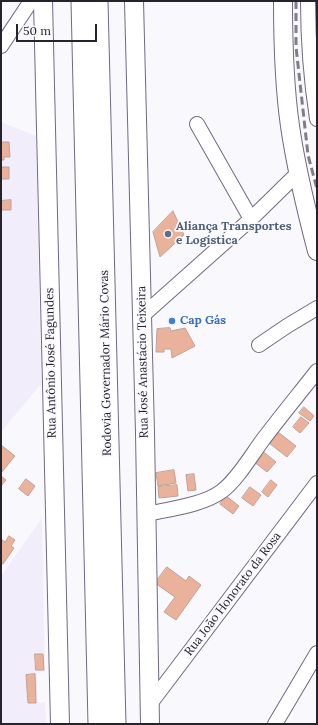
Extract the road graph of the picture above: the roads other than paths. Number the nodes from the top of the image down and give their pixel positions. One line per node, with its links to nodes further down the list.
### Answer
1 (31, 1): 8 (street)
2 (43, 1): 23 (main road, Rua Antônio José Fagundes)
3 (82, 1): 24 (highway, Rodovia Governador Mário Covas)
4 (97, 1): 25 (highway, Rodovia Governador Mário Covas)
5 (282, 1): 12 (main road)
6 (309, 2): 9 (street)
7 (137, 3): 16 (main road, Rua José Anastácio Teixeira)
8 (1, 46)
9 (314, 69): 10 (street)
10 (317, 119)
11 (197, 124): 13 (street)
12 (298, 173): 13 (street); 14 (main road)
13 (251, 219): 16 (street)
14 (317, 250)
15 (317, 308): 17 (street)
16 (142, 316): 20 (main road, Rua José Anastácio Teixeira)
17 (259, 345)
18 (317, 371): 20 (street)
19 (317, 483): 22 (street, Rua João Honorato da Rosa)
20 (146, 514): 22 (main road, Rua José Anastácio Teixeira)
21 (317, 653): 27 (street)
22 (150, 704): 26 (main road, Rua José Anastácio Teixeira)
23 (60, 724)
24 (99, 724)
25 (115, 724)
26 (150, 724)
27 (274, 724)

